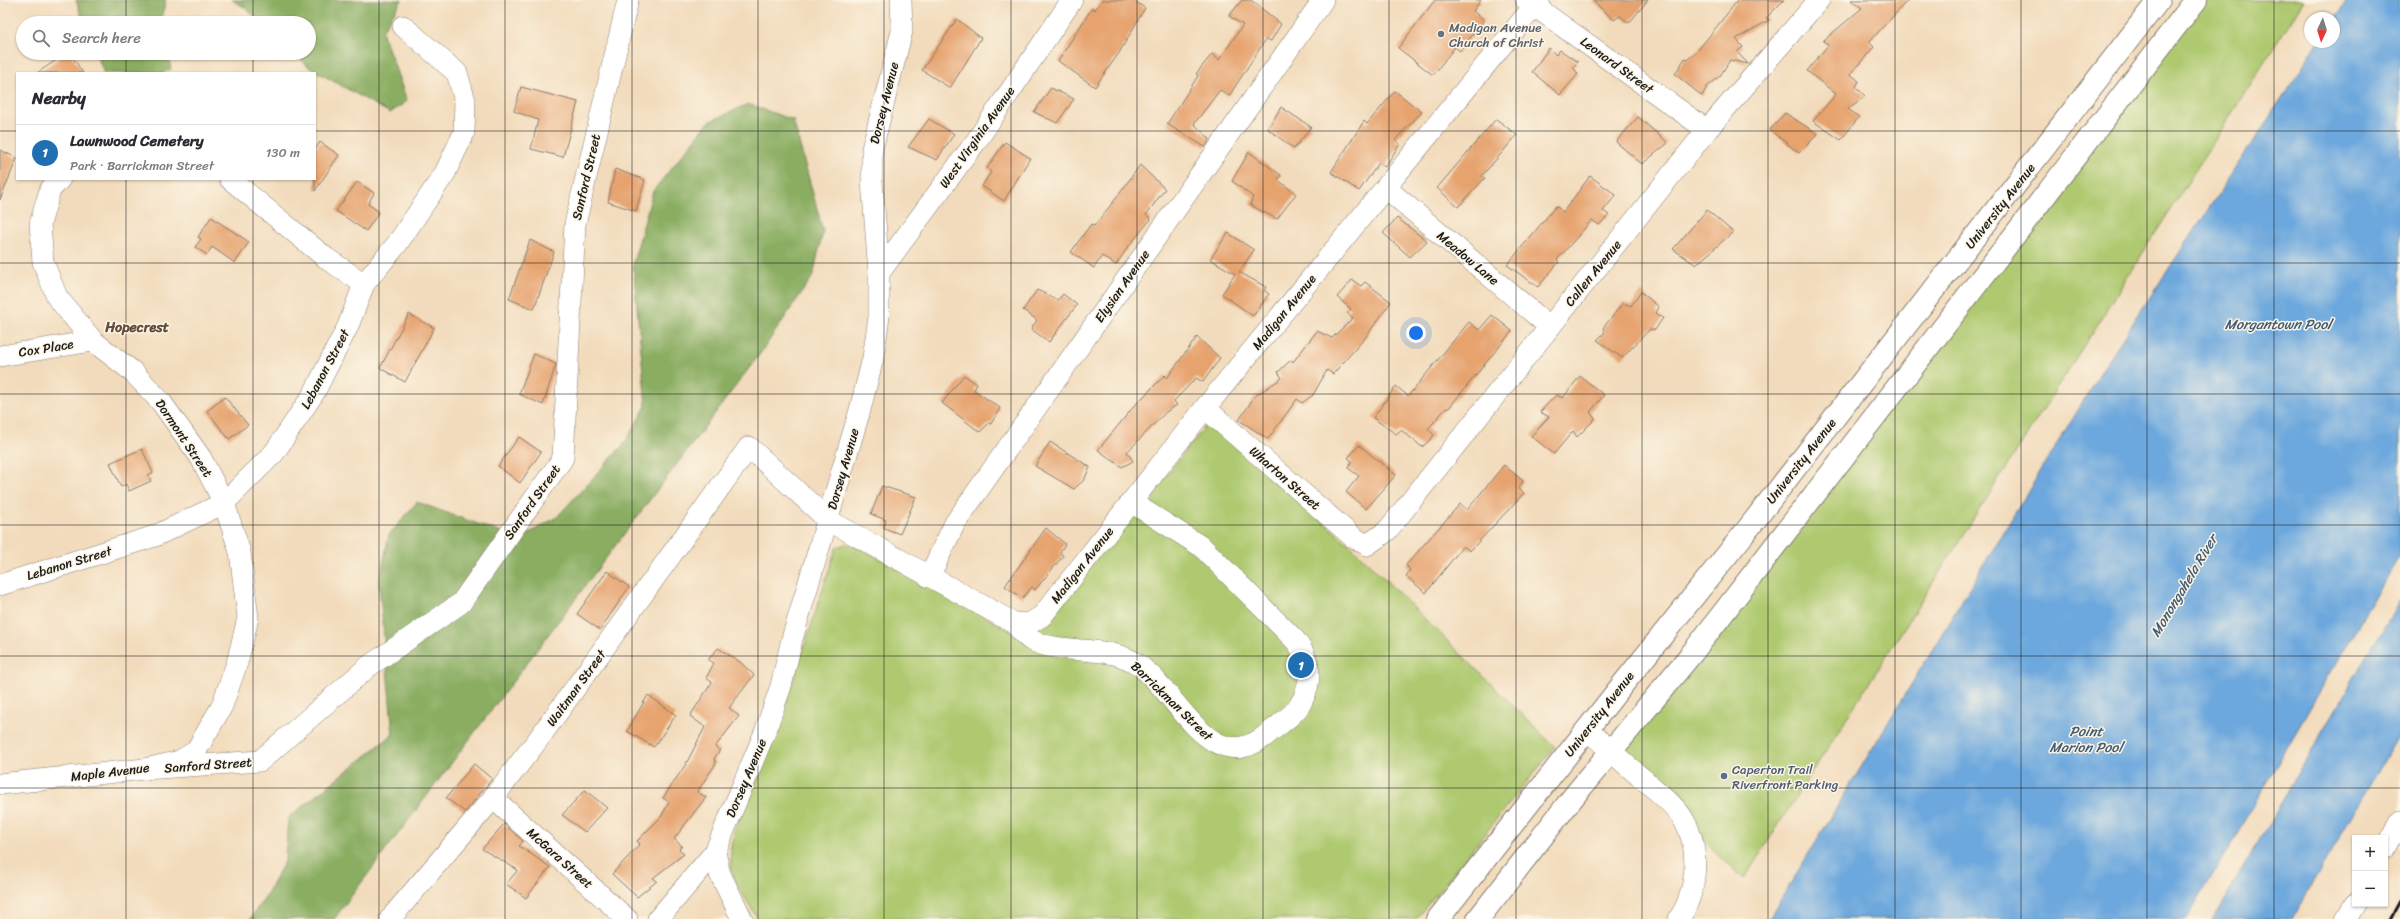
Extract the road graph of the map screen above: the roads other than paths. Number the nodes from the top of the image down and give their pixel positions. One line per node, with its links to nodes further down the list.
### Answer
1 (628, 0): 31 (street, Sanford Street)
2 (901, 0): 14 (street, Dorsey Avenue)
3 (1072, 0): 14 (street, West Virginia Avenue)
4 (1323, 0): 25 (street, Elysian Avenue)
5 (1819, 0): 10 (street, Callen Avenue)
6 (2159, 0): 28 (main road, University Avenue)
7 (2196, 0): 30 (main road)
8 (1533, 2): 10 (street, Leonard Street); 13 (street, Madigan Avenue)
9 (404, 26): 15 (street, Lebanon Street)
10 (1707, 130): 16 (street, Callen Avenue)
11 (59, 180): 17 (street, Dormont Street)
12 (231, 180): 15 (street)
13 (1386, 188): 16 (street, Meadow Lane); 19 (street, Madigan Avenue)
14 (879, 273): 23 (street, Dorsey Avenue)
15 (364, 284): 22 (street, Lebanon Street)
16 (1550, 327): 24 (street, Callen Avenue)
17 (92, 341): 18 (street, Cox Place); 22 (street, Dormont Street)
18 (0, 356)
19 (1205, 408): 21 (street, Madigan Avenue); 24 (street, Wharton Street)
20 (749, 447): 23 (street, Barrickman Street); 33 (street, Waitman Street)
21 (1131, 502): 27 (street, Madigan Avenue); 27 (street, Barrickman Street)
22 (224, 503): 26 (street, Lebanon Street); 29 (street, Dormont Street)
23 (828, 520): 25 (street, Barrickman Street); 36 (street, Dorsey Avenue)
24 (1367, 545)
25 (929, 577): 27 (street, Barrickman Street)
26 (0, 585)
27 (1022, 623)
28 (1587, 729): 30 (street); 42 (main road, University Avenue)
29 (207, 733): 31 (street, Maple Avenue)
30 (1611, 752): 43 (main road); 44 (street)
31 (145, 769): 32 (street, Maple Avenue)
32 (0, 784)
33 (493, 798): 38 (street, Waitman Street); 39 (street, McGara Street)
34 (2400, 822): 35 (street)
35 (2388, 844)
36 (715, 852): 40 (street, Dorsey Avenue); 41 (street)
37 (2353, 907): 45 (street)
38 (390, 919)
39 (627, 919)
40 (658, 919)
41 (742, 919)
42 (1438, 919)
43 (1478, 919)
44 (1679, 919)
45 (2346, 919)

